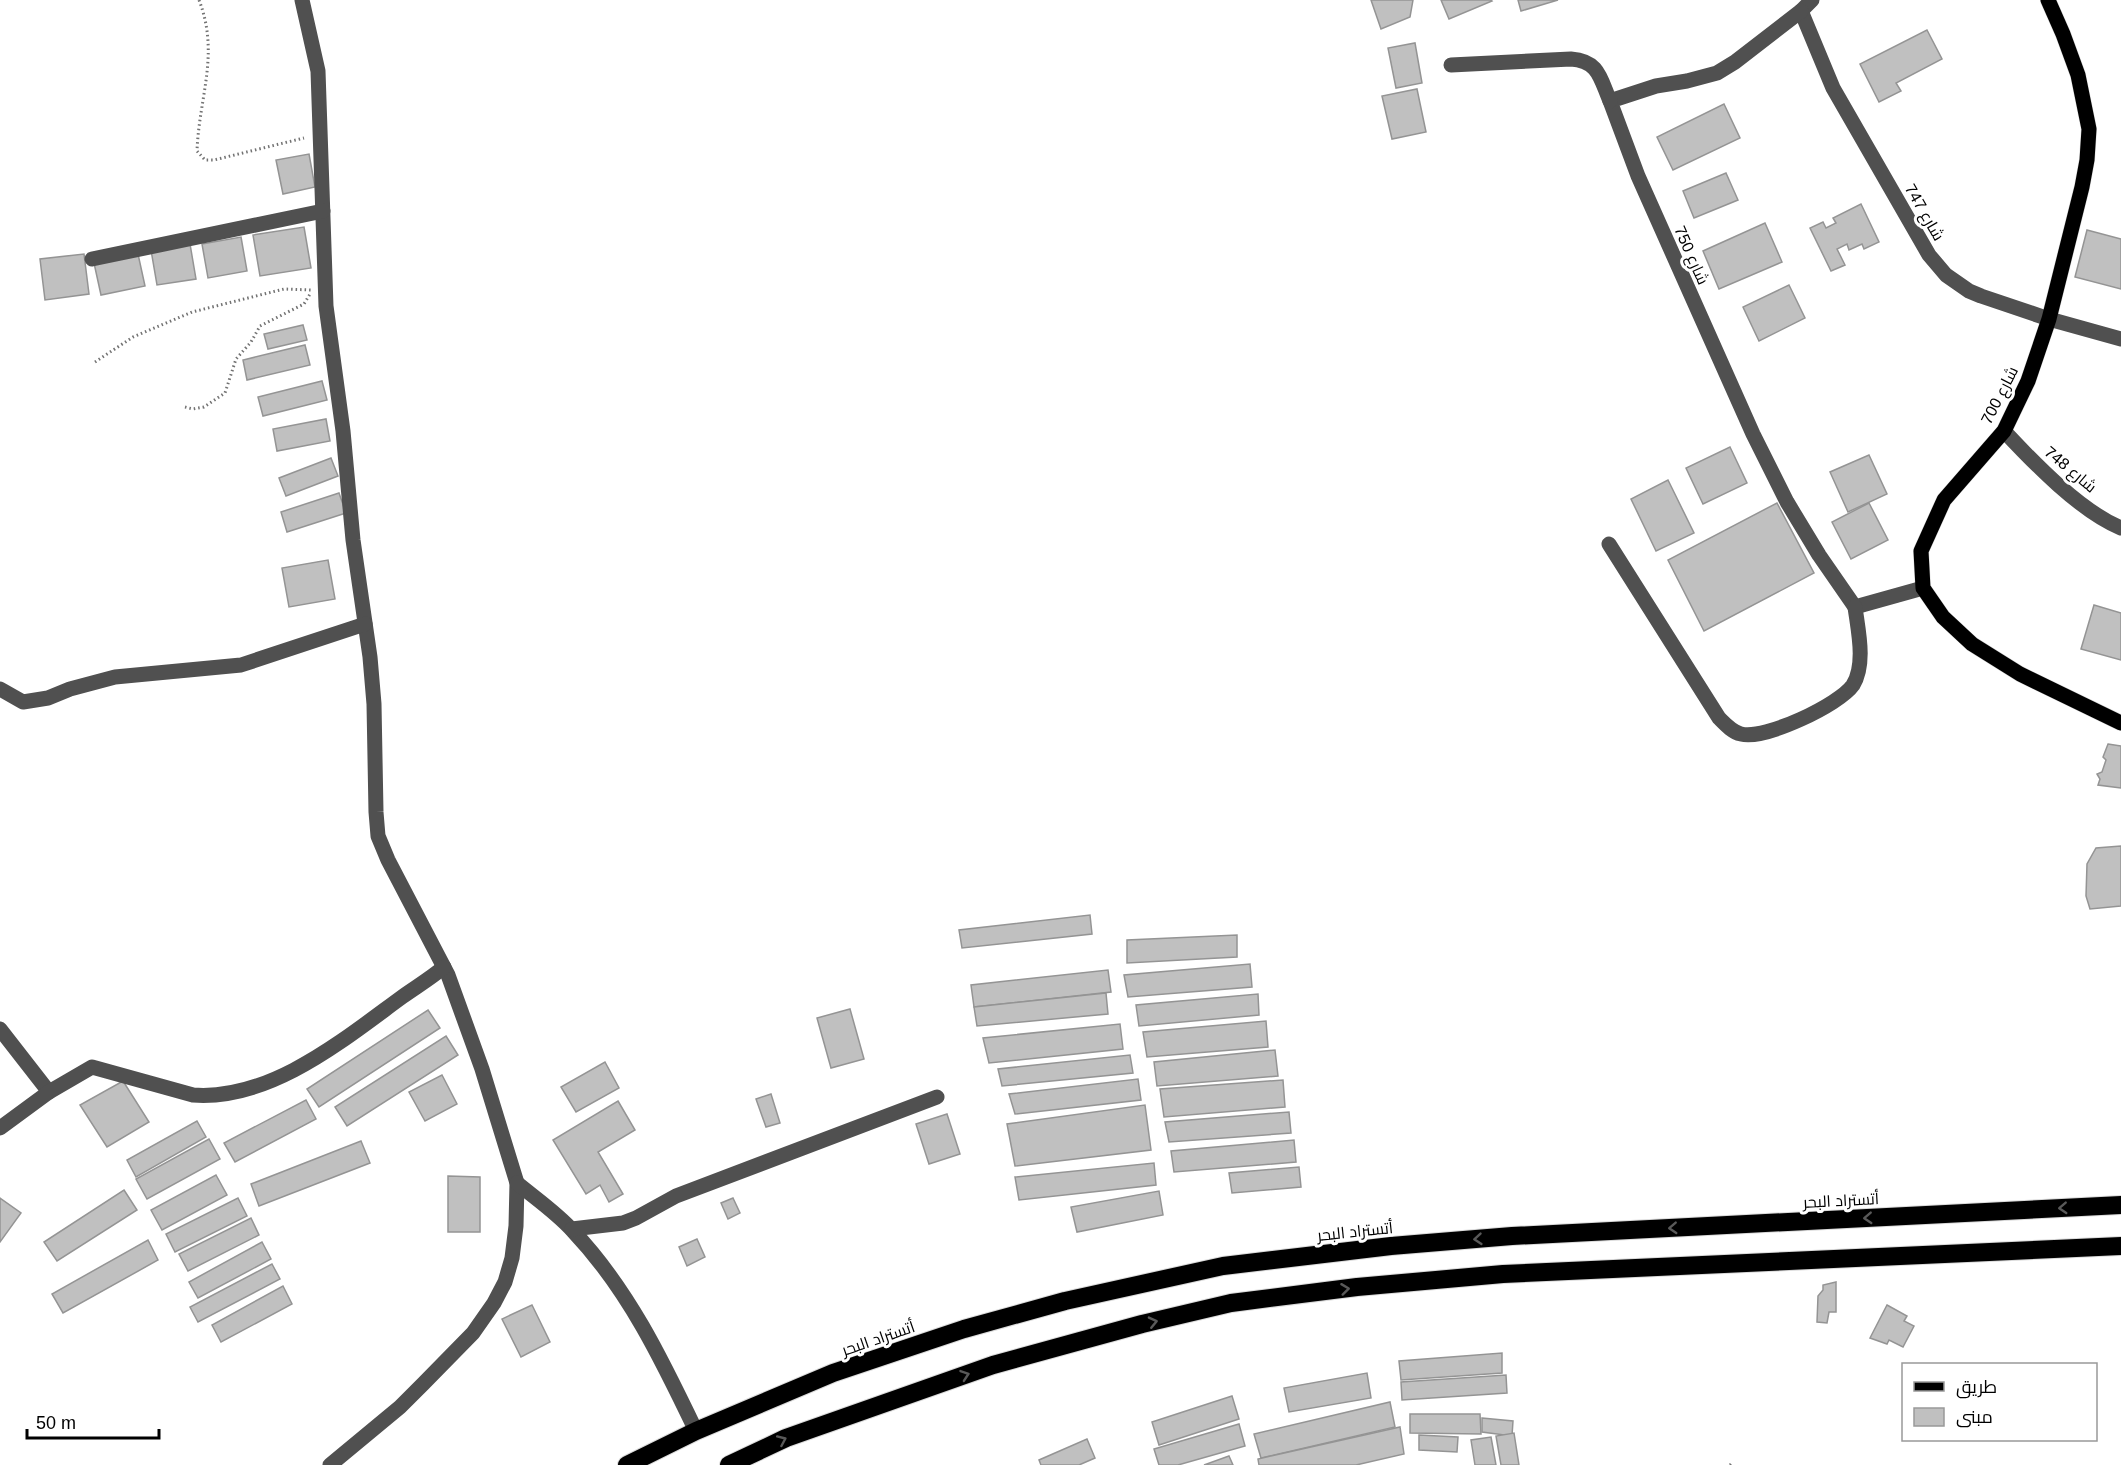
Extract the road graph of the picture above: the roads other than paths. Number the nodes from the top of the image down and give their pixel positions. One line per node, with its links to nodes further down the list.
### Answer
1 (302, 0): 7 (street)
2 (1812, 0): 4 (street)
3 (2048, 0): 9 (main road, شارع 700)
4 (1801, 11): 6 (street); 9 (street, شارع 747)
5 (1451, 65): 6 (street, شارع 750)
6 (1610, 101): 15 (street, شارع 750)
7 (323, 211): 8 (street); 16 (street)
8 (92, 260)
9 (2049, 319): 10 (street, شارع 747); 11 (main road, شارع 700)
10 (2121, 339)
11 (2004, 431): 12 (street, شارع 748); 14 (main road, شارع 700)
12 (2121, 528)
13 (1608, 544): 15 (street, شارع 750)
14 (1923, 588): 15 (street); 18 (main road)
15 (1855, 607)
16 (365, 624): 17 (street); 19 (street)
17 (0, 689)
18 (2121, 723)
19 (444, 968): 21 (street); 24 (street)
20 (0, 1029): 21 (street)
21 (49, 1092): 23 (street)
22 (937, 1097): 26 (street)
23 (0, 1128)
24 (517, 1183): 26 (street); 29 (street)
25 (2121, 1205): 28 (highway, أتستراد البحر, one-way to 28)
26 (572, 1229): 28 (street)
27 (2121, 1246): 31 (highway, one-way to 27)
28 (696, 1431): 30 (highway, أتستراد البحر)
29 (330, 1465)
30 (627, 1465)
31 (729, 1465)

